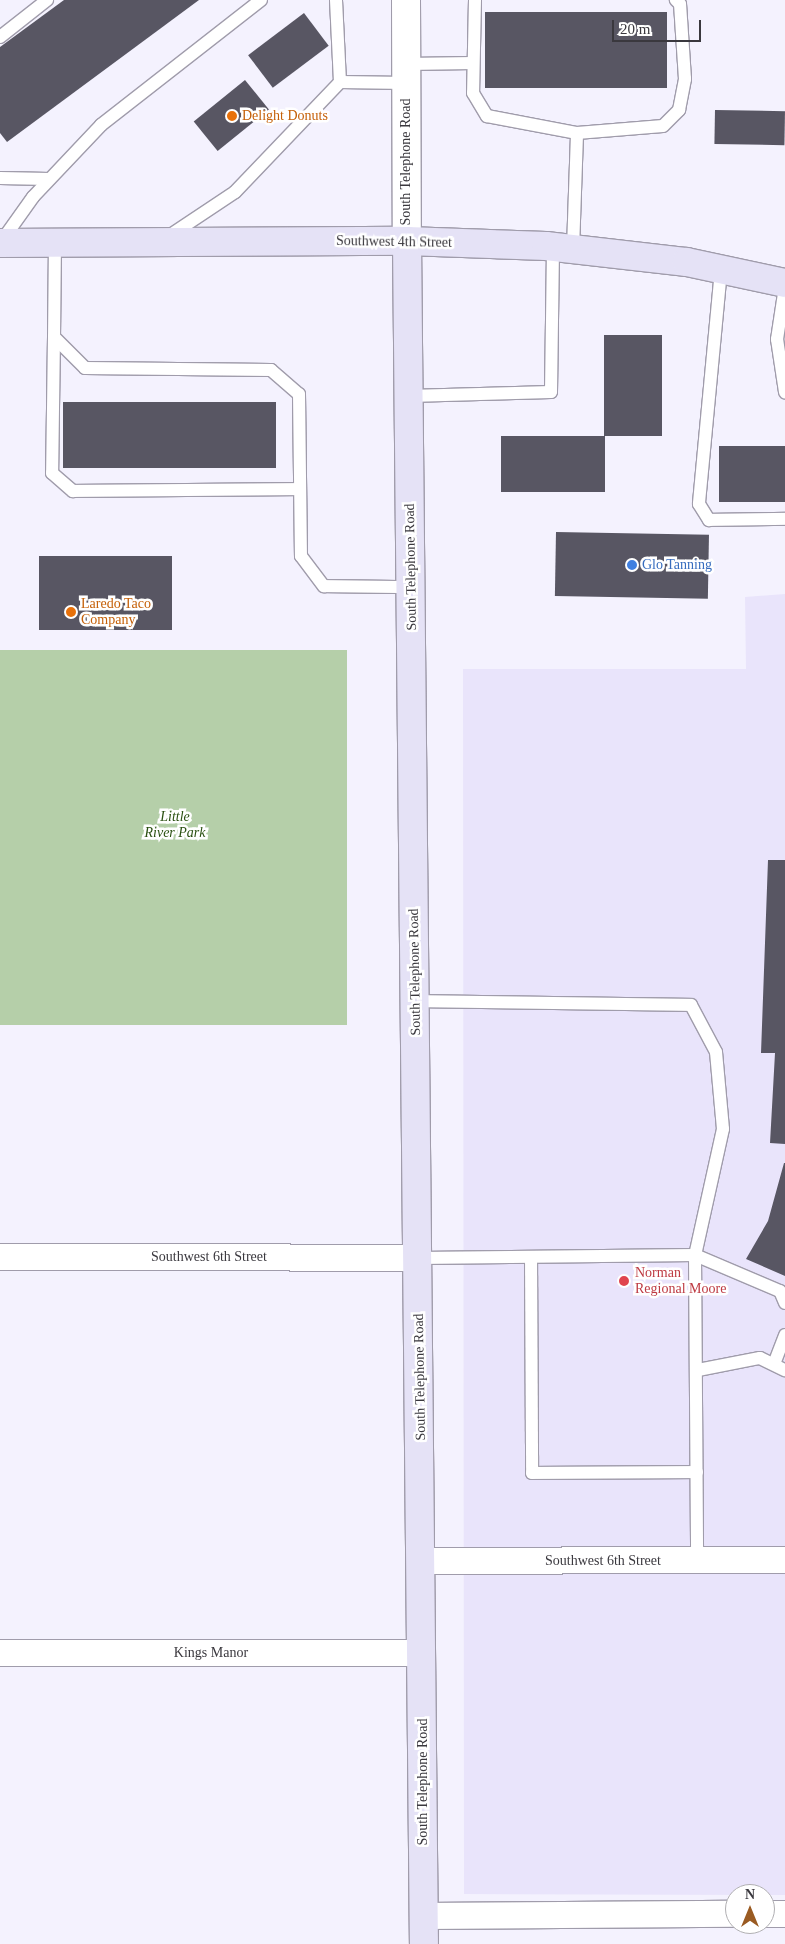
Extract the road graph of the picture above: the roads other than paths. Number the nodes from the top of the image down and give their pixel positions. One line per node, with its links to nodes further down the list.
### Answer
1 (48, 0): 7 (lane)
2 (261, 0): 13 (lane)
3 (336, 0): 10 (lane)
4 (406, 0): 9 (street, South Telephone Road)
5 (475, 0): 8 (lane)
6 (676, 0): 11 (lane)
7 (0, 37)
8 (473, 63): 9 (lane); 11 (lane)
9 (406, 74): 10 (lane); 15 (street, South Telephone Road)
10 (340, 82): 14 (lane)
11 (577, 133): 18 (lane)
12 (0, 178): 13 (lane)
13 (49, 179): 17 (lane)
14 (162, 241): 15 (main road, Southwest 4th Street); 16 (main road, Southwest 4th Street)
15 (407, 241): 18 (main road, Southwest 4th Street); 23 (main road, South Telephone Road)
16 (55, 242): 17 (main road, Southwest 4th Street); 21 (lane)
17 (1, 243)
18 (563, 247): 19 (main road, Southwest 4th Street); 23 (lane)
19 (721, 270): 20 (main road, Southwest 4th Street); 25 (lane)
20 (785, 285): 22 (lane)
21 (54, 337): 24 (lane); 24 (lane)
22 (785, 392)
23 (409, 396): 26 (main road, South Telephone Road)
24 (300, 489): 26 (lane)
25 (785, 519)
26 (411, 587): 27 (main road, South Telephone Road)
27 (416, 1001): 28 (lane); 31 (main road, South Telephone Road)
28 (695, 1255): 30 (lane); 32 (lane); 35 (lane)
29 (0, 1257): 31 (street, Southwest 6th Street)
30 (531, 1257): 31 (lane); 36 (lane)
31 (418, 1258): 39 (main road, South Telephone Road)
32 (785, 1303)
33 (785, 1335): 34 (lane)
34 (779, 1367): 35 (lane)
35 (698, 1370): 36 (lane)
36 (697, 1472): 37 (lane)
37 (697, 1560): 38 (street, Southwest 6th Street); 39 (street, Southwest 6th Street)
38 (785, 1560)
39 (421, 1561): 41 (main road, South Telephone Road)
40 (0, 1653): 41 (street, Kings Manor)
41 (422, 1653): 43 (main road, South Telephone Road)
42 (725, 1914): 43 (street)
43 (424, 1916): 44 (main road, South Telephone Road)
44 (424, 1944)

